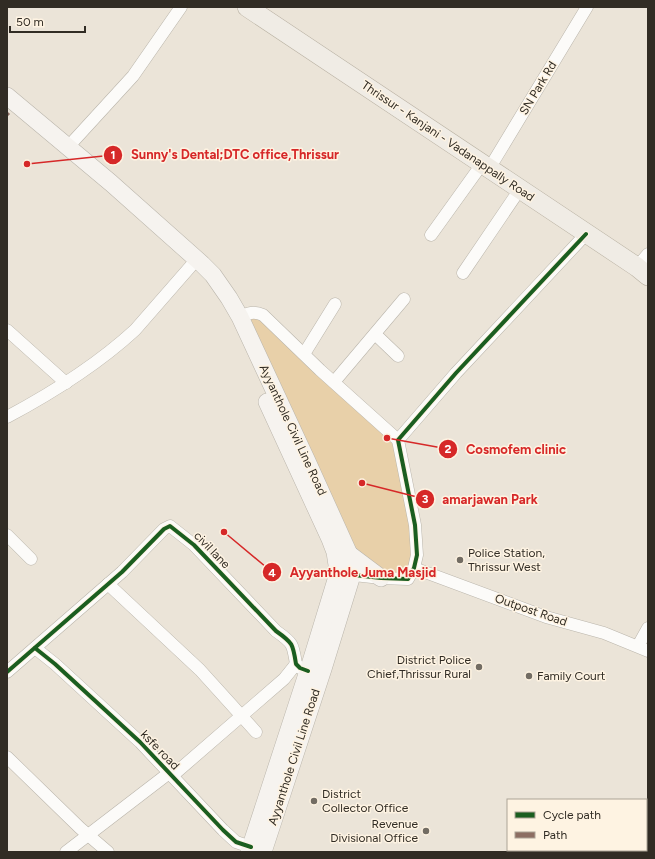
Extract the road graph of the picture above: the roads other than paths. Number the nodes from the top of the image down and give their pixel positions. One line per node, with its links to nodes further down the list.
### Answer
1 (181, 7): 6 (street)
2 (247, 7): 7 (main road, Thrissur - Kanjani - Vadanappally Road)
3 (587, 7): 7 (street, SN Park Rd)
4 (7, 96): 6 (main road, Ayyanthole Civil Line Road)
5 (7, 112): 8 (main road, Ayyanthole Civil Line Road)
6 (68, 147): 8 (main road, Ayyanthole Civil Line Road)
7 (486, 166): 9 (main road, Thrissur - Kanjani - Vadanappally Road); 11 (street, SN Park Rd)
8 (94, 176): 12 (main road, Ayyanthole Civil Line Road)
9 (520, 189): 10 (main road, Thrissur - Kanjani - Vadanappally Road); 14 (street)
10 (586, 234): 13 (main road, Thrissur - Kanjani - Vadanappally Road); 26 (street)
11 (431, 235)
12 (194, 263): 15 (main road, Ayyanthole Civil Line Road); 24 (street)
13 (644, 266)
14 (464, 273)
15 (221, 296): 18 (main road, Ayyanthole Civil Line Road); 28 (main road, Ayyanthole Civil Line Road)
16 (404, 299): 20 (street)
17 (335, 304): 21 (street)
18 (240, 317): 21 (street); 28 (main road, Ayyanthole Civil Line Road)
19 (7, 330): 24 (street)
20 (375, 334): 22 (street); 23 (street)
21 (304, 354): 23 (street)
22 (398, 356)
23 (334, 382): 26 (street)
24 (66, 383): 25 (street)
25 (7, 417)
26 (398, 440): 30 (street)
27 (7, 535): 29 (street)
28 (342, 555): 31 (main road, Ayyanthole Civil Line Road); 32 (main road)
29 (31, 559)
30 (414, 568): 32 (street); 36 (street, Outpost Road)
31 (344, 574): 32 (street); 37 (main road, Ayyanthole Civil Line Road)
32 (381, 578)
33 (108, 584): 35 (street, civil lane); 37 (street, civil lane); 39 (street)
34 (648, 628): 36 (street)
35 (35, 648): 38 (street, civil lane); 42 (street, ksfe road)
36 (643, 648)
37 (309, 667): 39 (street); 44 (main road, Ayyanthole Civil Line Road)
38 (7, 672)
39 (241, 716): 40 (street); 42 (street)
40 (256, 732)
41 (7, 757): 43 (street)
42 (170, 774): 43 (street); 44 (street, ksfe road)
43 (89, 835): 45 (street); 46 (street)
44 (254, 850)
45 (66, 852)
46 (108, 852)

